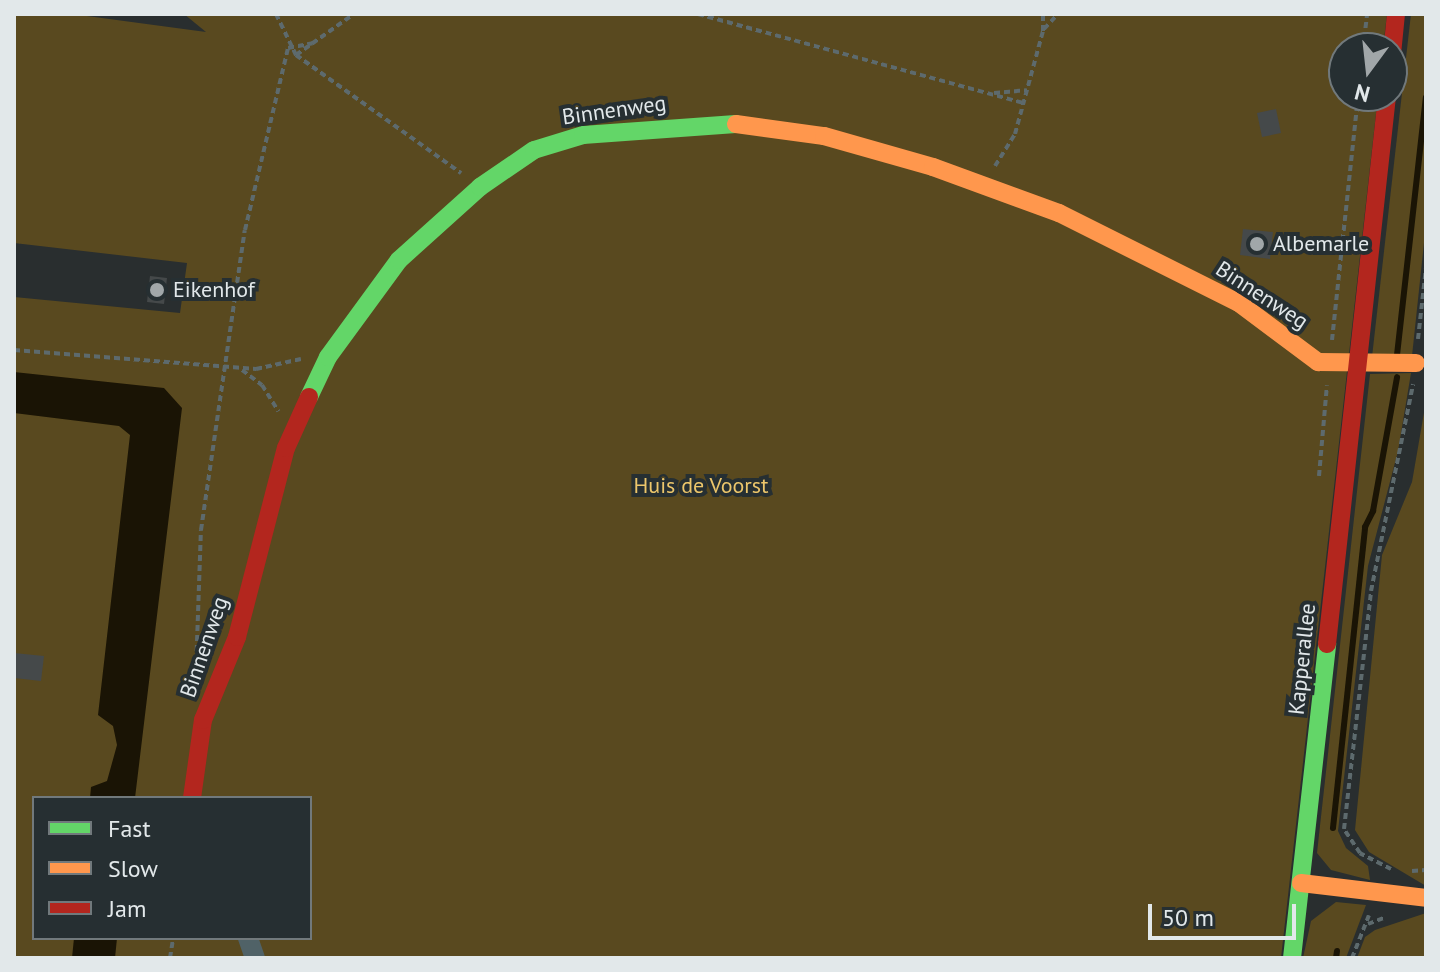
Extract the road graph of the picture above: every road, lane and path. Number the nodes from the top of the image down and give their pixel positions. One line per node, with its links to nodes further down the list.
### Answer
1 (276, 14): 8 (path)
2 (354, 14): 7 (path)
3 (698, 14): 11 (path)
4 (1043, 14): 6 (path)
5 (1058, 14): 6 (path)
6 (1043, 31): 10 (path)
7 (314, 42): 8 (path); 9 (path)
8 (288, 48): 9 (path); 21 (path)
9 (296, 55): 15 (path)
10 (1027, 90): 11 (path); 12 (path)
11 (988, 94): 12 (path)
12 (1024, 103): 14 (path)
13 (1385, 112): 20 (street, Kapperallee)
14 (982, 184): 15 (street, Binnenweg); 20 (street, Binnenweg)
15 (480, 187): 23 (street, Binnenweg)
16 (1426, 268): 19 (path)
17 (14, 350): 21 (path)
18 (313, 354): 22 (path)
19 (1416, 363): 20 (street); 26 (path)
20 (1358, 364): 27 (street, Kapperallee)
21 (227, 366): 22 (path); 24 (path)
22 (241, 368): 23 (path)
23 (286, 448): 25 (street, Binnenweg)
24 (196, 678)
25 (192, 796)
26 (1375, 861)
27 (1301, 883): 28 (street); 30 (street, Kapperallee)
28 (1426, 898)
29 (1368, 924): 31 (path)
30 (1292, 958)
31 (1352, 958)

